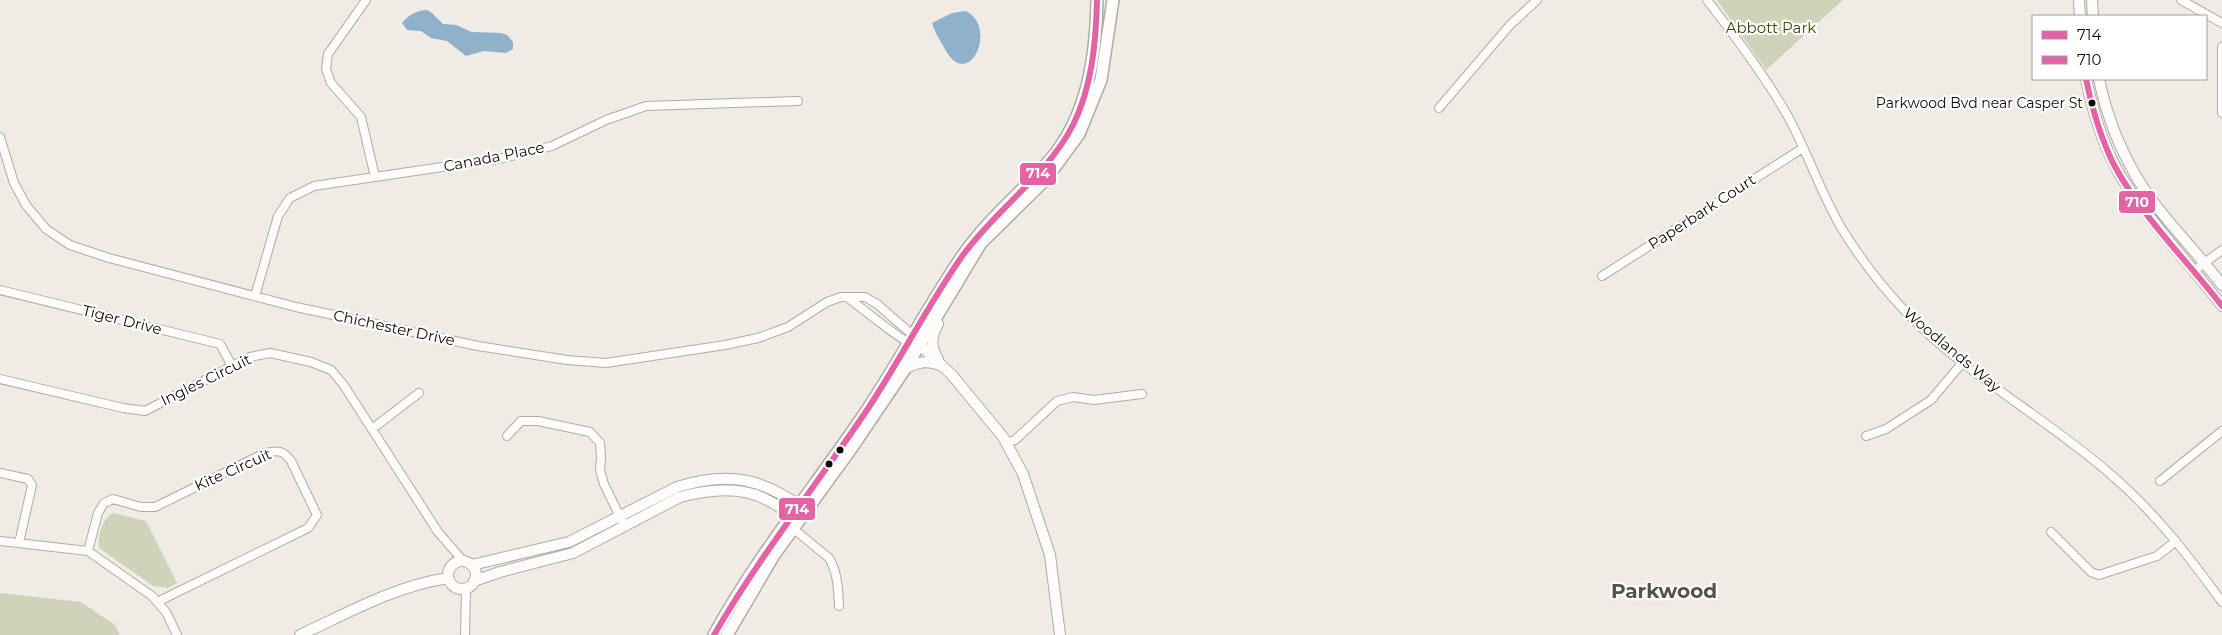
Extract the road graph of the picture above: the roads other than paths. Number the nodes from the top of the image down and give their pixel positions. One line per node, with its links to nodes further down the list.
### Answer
1 (366, 0): 21 (street)
2 (1098, 0): 32 (main road)
3 (1113, 0): 26 (main road)
4 (1537, 0): 16 (street)
5 (1707, 0): 19 (street, Woodlands Way)
6 (2079, 0): 9 (street)
7 (2092, 0): 10 (street)
8 (2180, 0): 11 (street)
9 (2080, 15)
10 (2093, 15)
11 (2222, 23)
12 (2222, 47): 17 (street)
13 (2086, 80): 24 (street)
14 (2099, 80): 23 (street)
15 (798, 102): 21 (street, Canada Place)
16 (1439, 108)
17 (2222, 114)
18 (0, 138): 20 (street, Chichester Drive)
19 (1802, 148): 25 (street, Paperbark Court); 33 (street, Woodlands Way)
20 (3, 157): 29 (street, Chichester Drive)
21 (375, 177): 29 (street, Canada Place)
22 (2222, 250): 23 (street)
23 (2205, 262): 24 (street); 27 (street)
24 (2195, 270): 31 (street)
25 (1602, 276)
26 (958, 280): 32 (main road); 35 (street)
27 (2222, 285)
28 (0, 290): 34 (street, Tiger Drive)
29 (255, 296): 30 (street, Chichester Drive)
30 (847, 297): 32 (street); 32 (street, Chichester Drive)
31 (2222, 306)
32 (913, 341): 35 (street); 36 (main road); 47 (main road)
33 (1963, 362): 43 (street); 52 (street, Woodlands Way)
34 (232, 366): 37 (street, Ingles Circuit); 40 (street, Ingles Circuit)
35 (943, 366): 36 (street); 44 (street)
36 (905, 369): 47 (main road)
37 (0, 379)
38 (419, 393): 40 (street)
39 (1142, 394): 44 (street)
40 (372, 429): 55 (street, Ingles Circuit)
41 (2222, 431): 46 (street)
42 (507, 436): 48 (street)
43 (1866, 436)
44 (1006, 442): 66 (street)
45 (0, 472): 53 (street)
46 (2160, 482)
47 (803, 508): 48 (street); 49 (main road)
48 (622, 521): 49 (street); 55 (street); 57 (street)
49 (792, 522): 60 (street); 64 (main road); 65 (main road)
50 (2051, 532): 52 (street)
51 (0, 541): 53 (street)
52 (2176, 541): 59 (street, Woodlands Way)
53 (20, 543): 54 (street)
54 (88, 551): 58 (street); 58 (street, Kite Circuit)
55 (468, 563): 56 (street); 57 (street)
56 (448, 578): 57 (street); 62 (street)
57 (470, 584): 63 (street)
58 (157, 602): 61 (street)
59 (2222, 602)
60 (839, 606)
61 (176, 635)
62 (300, 635)
63 (465, 635)
64 (714, 635)
65 (726, 635)
66 (1060, 635)

